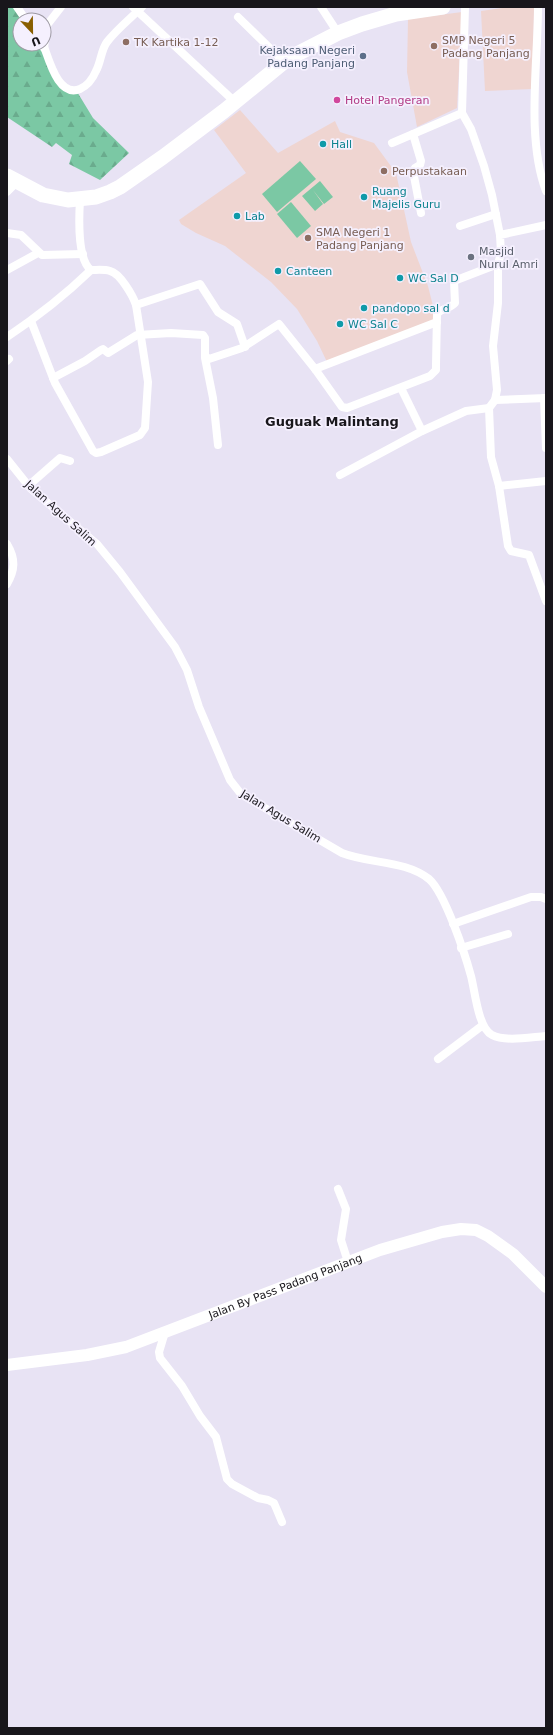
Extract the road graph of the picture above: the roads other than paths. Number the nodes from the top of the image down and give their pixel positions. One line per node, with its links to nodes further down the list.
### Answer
1 (61, 7): 9 (street)
2 (321, 7): 10 (street)
3 (443, 7): 7 (highway)
4 (465, 7): 14 (street)
5 (538, 7): 18 (street)
6 (138, 8): 11 (street); 13 (street)
7 (395, 10): 10 (highway)
8 (238, 16): 12 (street)
9 (52, 18)
10 (338, 33): 12 (highway)
11 (46, 52)
12 (284, 62): 13 (highway)
13 (235, 102): 19 (highway)
14 (462, 113): 15 (street); 21 (street)
15 (413, 134): 16 (street); 20 (street)
16 (392, 143)
17 (10, 184): 19 (highway)
18 (546, 191)
19 (80, 200): 27 (street)
20 (421, 213)
21 (496, 214): 23 (street); 25 (street)
22 (546, 225): 25 (street)
23 (460, 226)
24 (7, 233): 26 (street)
25 (500, 235): 28 (street)
26 (38, 253): 27 (street); 29 (street)
27 (83, 254): 30 (street)
28 (498, 264): 33 (street); 42 (street)
29 (7, 270)
30 (91, 270): 31 (street); 32 (street)
31 (136, 305): 34 (street); 36 (street)
32 (31, 321): 35 (street); 39 (street)
33 (437, 322): 38 (street); 40 (street)
34 (140, 335): 37 (street); 39 (street); 39 (street)
35 (7, 337)
36 (245, 347): 37 (street); 38 (street)
37 (205, 358): 45 (street)
38 (315, 369): 40 (street)
39 (53, 378)
40 (401, 388): 44 (street)
41 (545, 398): 42 (street); 46 (street)
42 (494, 400): 43 (street)
43 (488, 408): 44 (street); 52 (street)
44 (422, 431): 49 (street)
45 (218, 445)
46 (546, 448)
47 (7, 459): 51 (street, Jalan Agus Salim)
48 (70, 461): 51 (street)
49 (340, 474)
50 (546, 481): 52 (street)
51 (28, 486): 57 (street, Jalan Agus Salim)
52 (499, 486): 55 (street)
53 (7, 544): 54 (street)
54 (7, 584)
55 (546, 601)
56 (546, 899): 57 (street)
57 (453, 924): 59 (street, Jalan Agus Salim)
58 (508, 934): 59 (street)
59 (462, 948): 60 (street, Jalan Agus Salim)
60 (483, 1025): 61 (street); 62 (street)
61 (546, 1036)
62 (438, 1059)
63 (338, 1189): 64 (street)
64 (348, 1262): 65 (main road, Jalan By Pass Padang Panjang); 66 (main road, Jalan By Pass Padang Panjang)
65 (546, 1287)
66 (165, 1332): 67 (main road, Jalan By Pass Padang Panjang); 68 (street)
67 (7, 1365)
68 (282, 1522)

